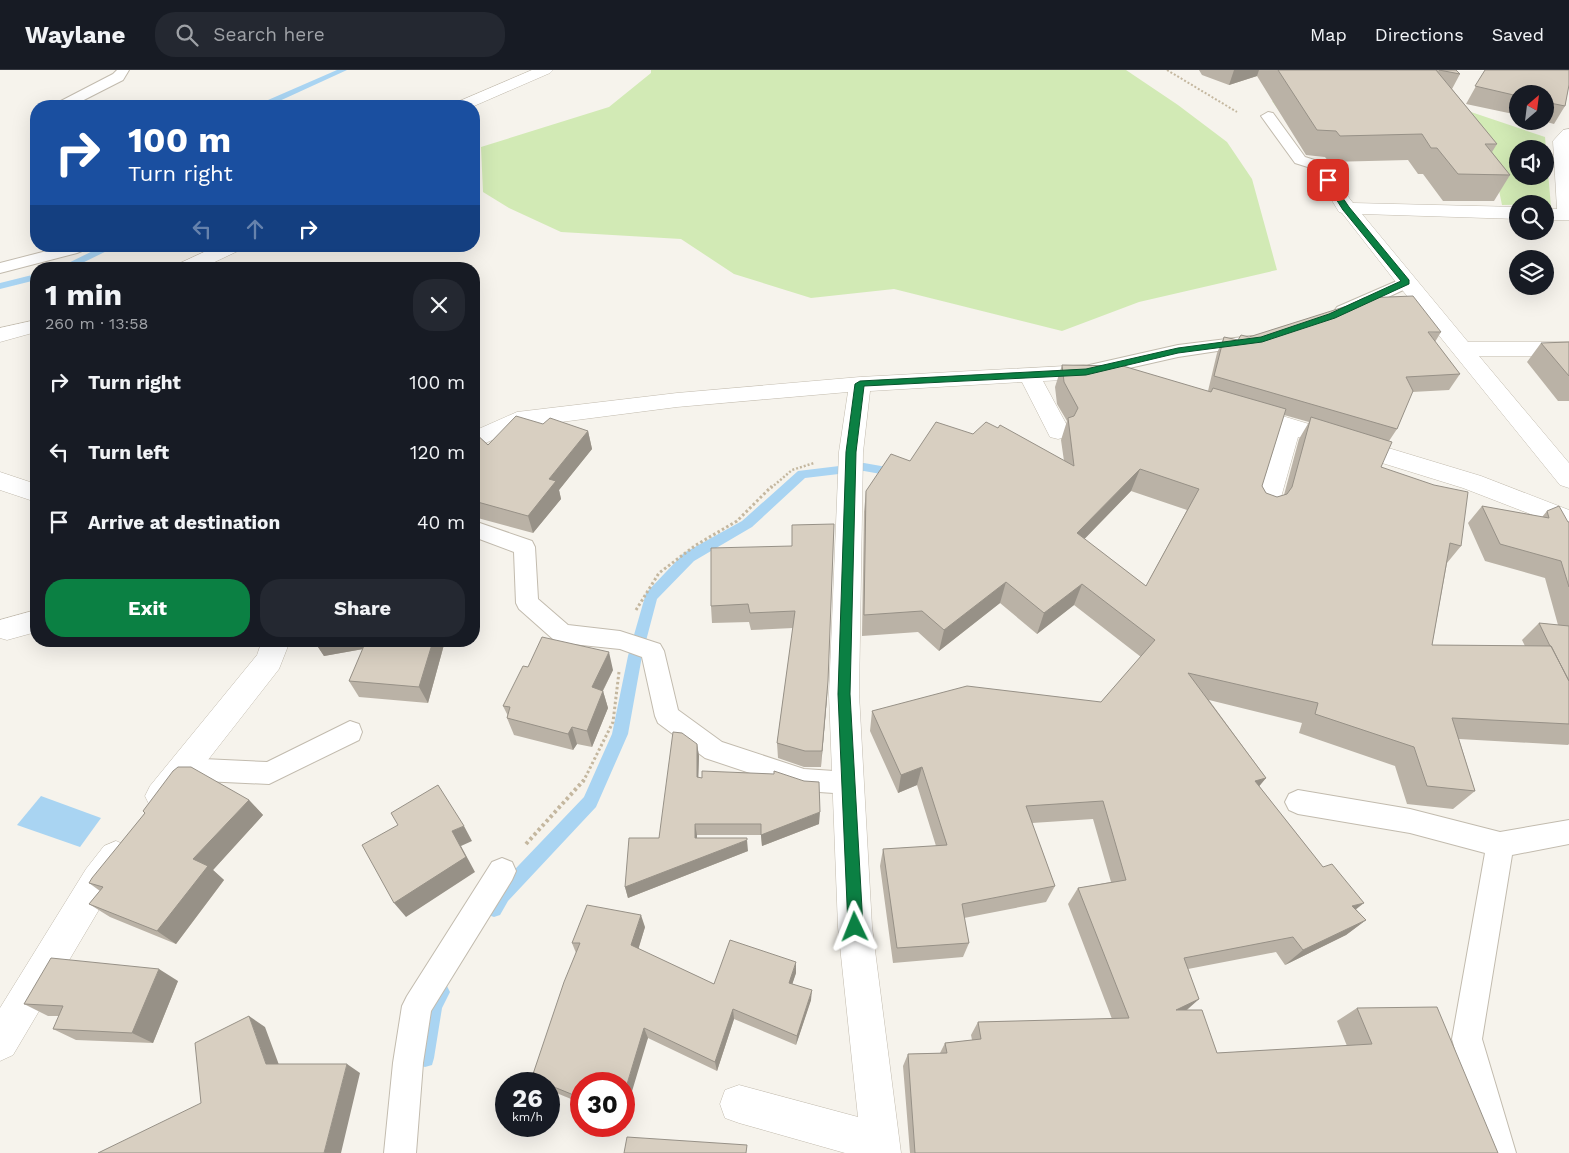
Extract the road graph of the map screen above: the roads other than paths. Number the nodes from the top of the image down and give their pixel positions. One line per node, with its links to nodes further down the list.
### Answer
1 (123, 70): 3 (lane)
2 (545, 70): 4 (street)
3 (74, 100)
4 (475, 100)
5 (1268, 116): 8 (lane)
6 (1569, 134): 7 (street)
7 (1567, 189): 10 (street)
8 (1342, 201): 9 (street); 15 (street)
9 (1509, 212)
10 (1554, 214)
11 (62, 252): 14 (lane)
12 (217, 252): 13 (street)
13 (191, 262)
14 (0, 268)
15 (1406, 282): 16 (lane); 20 (street)
16 (1324, 319)
17 (30, 328): 18 (street)
18 (0, 335)
19 (1271, 337): 22 (lane)
20 (1462, 349): 21 (street); 30 (street)
21 (1569, 349)
22 (1086, 372): 23 (street); 25 (street)
23 (1029, 375): 24 (street); 28 (street)
24 (860, 384): 29 (street); 41 (street)
25 (1132, 384)
26 (1224, 406): 27 (street)
27 (1290, 426): 33 (street); 34 (street)
28 (1058, 431)
29 (480, 437)
30 (1569, 479)
31 (0, 481): 32 (street)
32 (30, 491)
33 (1265, 508)
34 (1569, 520)
35 (480, 531): 41 (lane)
36 (30, 622): 37 (street)
37 (3, 629)
38 (274, 647): 40 (street)
39 (350, 732): 40 (lane)
40 (182, 769): 46 (street)
41 (849, 782): 48 (street)
42 (1298, 802): 44 (lane)
43 (1569, 832): 44 (lane)
44 (1500, 845): 50 (lane)
45 (502, 871): 49 (lane)
46 (0, 1042)
47 (739, 1104): 48 (street)
48 (881, 1148)
49 (400, 1153)
50 (1500, 1153)

